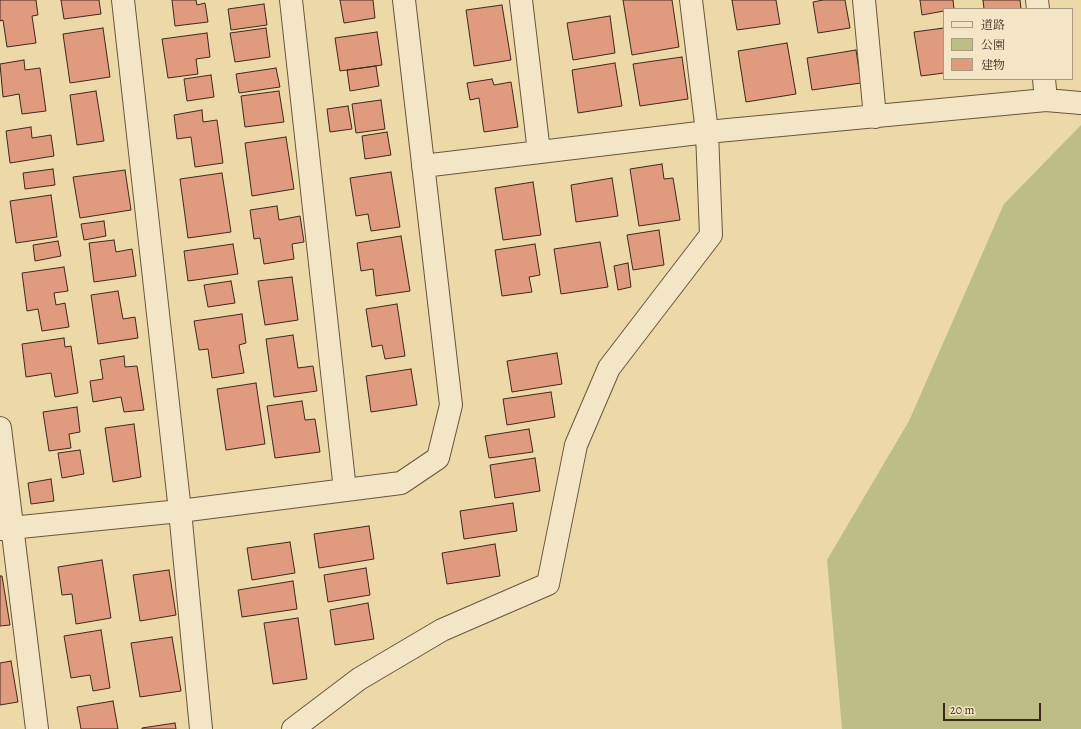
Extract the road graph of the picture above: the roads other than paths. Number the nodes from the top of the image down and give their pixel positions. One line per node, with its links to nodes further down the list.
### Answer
1 (123, 0): 15 (street)
2 (292, 0): 14 (street)
3 (404, 0): 12 (street)
4 (521, 0): 11 (street)
5 (691, 0): 10 (street)
6 (864, 0): 9 (street)
7 (1045, 89): 8 (street); 9 (street)
8 (1081, 103)
9 (875, 117): 10 (street)
10 (707, 132): 11 (street); 19 (street)
11 (539, 152): 12 (street)
12 (423, 166): 14 (street)
13 (0, 428): 16 (street)
14 (345, 490): 15 (street)
15 (180, 512): 16 (street); 18 (street)
16 (6, 528): 17 (street)
17 (37, 729)
18 (201, 729)
19 (293, 729)

